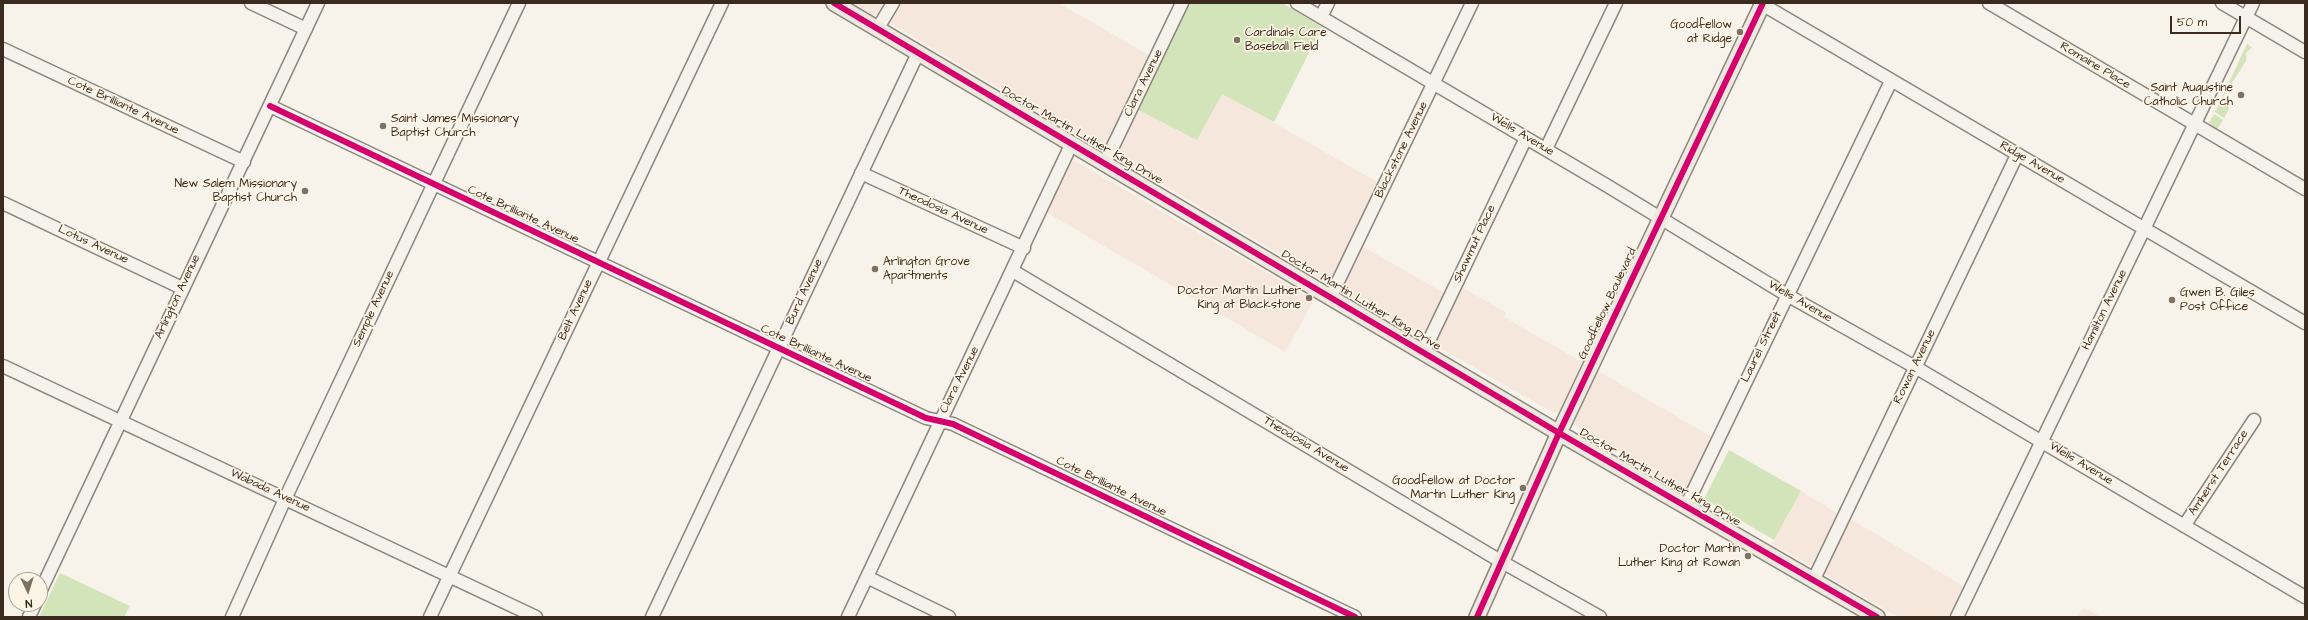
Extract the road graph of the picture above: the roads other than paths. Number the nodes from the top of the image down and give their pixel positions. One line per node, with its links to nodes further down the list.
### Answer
1 (251, 3): 19 (street)
2 (318, 3): 19 (street, Arlington Avenue)
3 (520, 3): 34 (street, Semple Avenue)
4 (722, 3): 40 (street, Belt Avenue)
5 (834, 3): 18 (main road, Doctor Martin Luther King Drive)
6 (893, 3): 18 (street)
7 (1182, 3): 32 (street, Clara Avenue)
8 (1297, 3): 16 (street, Wells Avenue)
9 (1328, 3): 16 (street)
10 (1472, 3): 24 (street, Blackstone Avenue)
11 (1616, 3): 29 (street)
12 (1989, 3): 26 (street, Romaine Place)
13 (2222, 3): 17 (street)
14 (2253, 3): 17 (street, Hamilton Avenue)
15 (1762, 4): 23 (street, Ridge Avenue); 37 (main road, Goodfellow Boulevard)
16 (1321, 17): 24 (street, Wells Avenue)
17 (2246, 18): 21 (street); 26 (street, Hamilton Avenue)
18 (878, 28): 22 (main road, Doctor Martin Luther King Drive)
19 (306, 29): 25 (street, Arlington Avenue)
20 (3, 49): 31 (street, Cote Brilliante Avenue)
21 (2305, 52)
22 (918, 53): 28 (main road, Doctor Martin Luther King Drive); 33 (street, Burd Avenue)
23 (1891, 80): 30 (street, Ridge Avenue); 43 (street, Laurel Street)
24 (1434, 83): 27 (street, Wells Avenue); 44 (street, Blackstone Avenue)
25 (270, 106): 31 (street, Arlington Avenue); 34 (street, Cote Brilliante Avenue)
26 (2194, 124): 35 (street, Romaine Place); 38 (street, Hamilton Avenue)
27 (1526, 138): 29 (street, Wells Avenue); 47 (street, Shawmut Place)
28 (1072, 143): 32 (main road, Doctor Martin Luther King Drive); 39 (street, Clara Avenue)
29 (1546, 149): 37 (street, Wells Avenue)
30 (2017, 155): 38 (street, Ridge Avenue); 49 (street, Rowan Avenue)
31 (244, 162): 42 (street, Arlington Avenue)
32 (1105, 163): 44 (main road, Doctor Martin Luther King Drive)
33 (861, 173): 39 (street, Theodosia Avenue); 46 (street, Burd Avenue)
34 (433, 185): 40 (street, Cote Brilliante Avenue); 55 (street, Semple Avenue)
35 (2305, 189)
36 (3, 203): 42 (street, Lotus Avenue)
37 (1661, 218): 43 (street, Wells Avenue); 53 (main road, Goodfellow Boulevard)
38 (2144, 228): 45 (street, Ridge Avenue); 54 (street, Hamilton Avenue)
39 (1024, 248): 41 (street, Clara Avenue)
40 (598, 262): 46 (street, Cote Brilliante Avenue); 60 (street, Belt Avenue)
41 (1013, 271): 51 (street, Clara Avenue); 58 (street, Theodosia Avenue)
42 (182, 288): 50 (street, Arlington Avenue)
43 (1787, 295): 49 (street, Wells Avenue); 56 (street, Laurel Street)
44 (1331, 296): 47 (main road, Doctor Martin Luther King Drive)
45 (2305, 323)
46 (778, 349): 51 (street, Cote Brilliante Avenue); 67 (street, Burd Avenue)
47 (1424, 351): 53 (main road, Doctor Martin Luther King Drive)
48 (3, 366): 50 (street, Wabada Avenue)
49 (1915, 367): 54 (street, Wells Avenue); 62 (street, Rowan Avenue)
50 (120, 420): 55 (street, Wabada Avenue); 59 (street, Arlington Avenue)
51 (940, 420): 61 (street, Clara Avenue); 70 (street, Cote Brilliante Avenue)
52 (2254, 420): 57 (street, Amherst Terrace)
53 (1559, 433): 56 (main road, Doctor Martin Luther King Drive); 58 (main road, Goodfellow Boulevard)
54 (2042, 441): 57 (street, Wells Avenue); 74 (street, Hamilton Avenue)
55 (285, 499): 60 (street, Wabada Avenue); 64 (street, Semple Avenue)
56 (1686, 506): 62 (main road, Doctor Martin Luther King Drive)
57 (2184, 526): 63 (street, Wells Avenue)
58 (1502, 562): 71 (main road, Goodfellow Boulevard); 72 (street, Theodosia Avenue)
59 (48, 575)
60 (449, 576): 65 (street, Belt Avenue); 66 (street, Wabada Avenue)
61 (867, 577): 68 (street, Clara Avenue); 69 (street)
62 (1814, 579): 73 (main road, Doctor Martin Luther King Drive)
63 (2305, 597)
64 (232, 617)
65 (430, 617)
66 (536, 617)
67 (652, 617)
68 (848, 617)
69 (949, 617)
70 (1355, 617)
71 (1477, 617)
72 (1600, 617)
73 (1877, 617)
74 (1957, 617)

